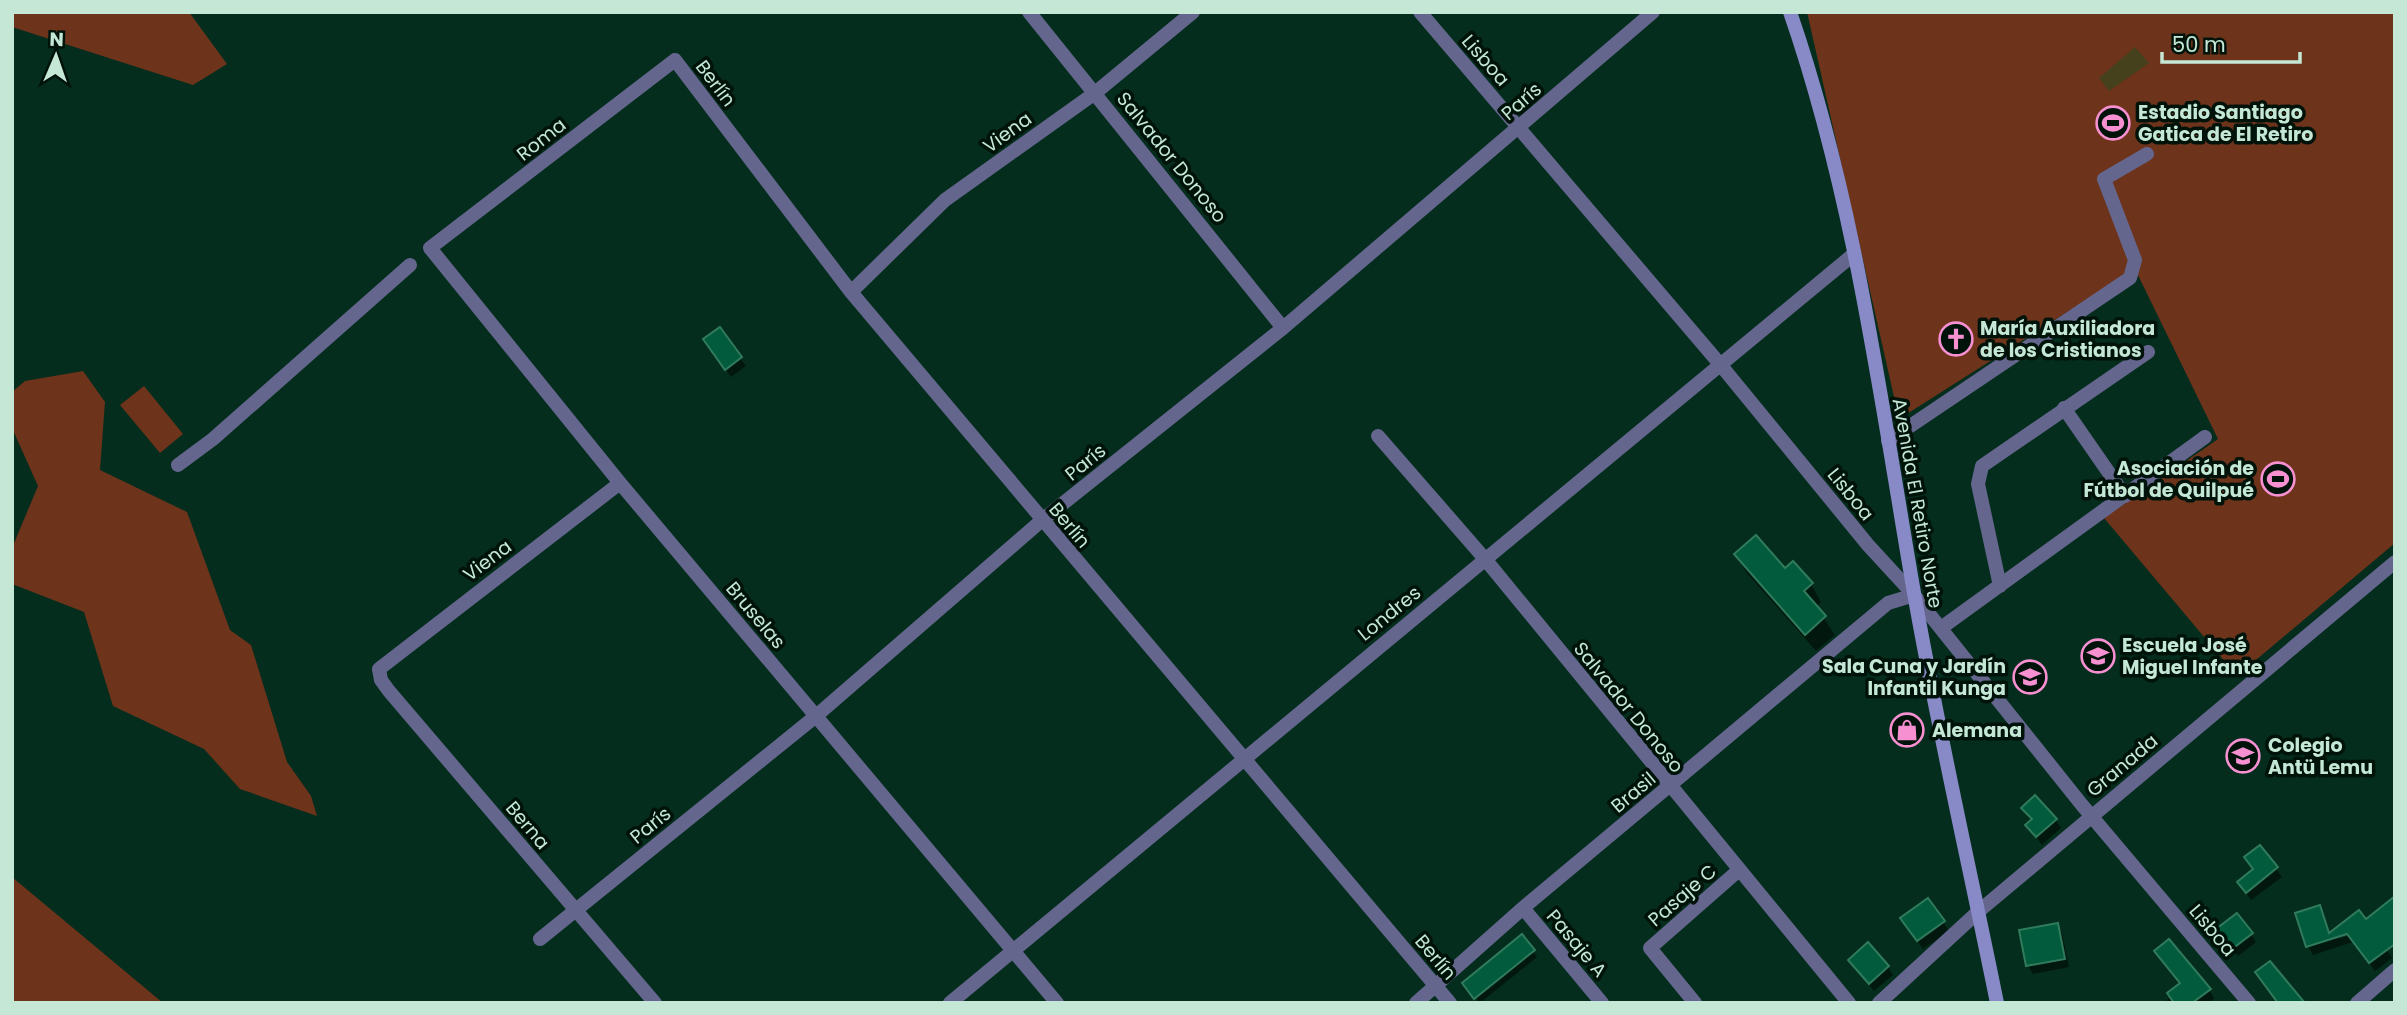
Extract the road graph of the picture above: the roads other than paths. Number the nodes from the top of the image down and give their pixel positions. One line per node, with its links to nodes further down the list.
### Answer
1 (1029, 12): 7 (street, Salvador Donoso)
2 (1193, 12): 7 (street, Viena)
3 (1420, 12): 8 (street, Lisboa)
4 (1653, 12): 8 (street, París)
5 (1790, 12): 11 (street, Avenida El Retiro Norte)
6 (675, 60): 10 (street, Roma); 13 (street, Berlín)
7 (1095, 93): 13 (street, Viena); 14 (street, Salvador Donoso)
8 (1519, 128): 14 (street, París); 16 (street, Lisboa)
9 (2147, 154): 20 (street)
10 (430, 248): 22 (street, Bruselas)
11 (1854, 254): 16 (street, Londres); 20 (street, Avenida El Retiro Norte)
12 (410, 265): 21 (street)
13 (851, 292): 24 (street, Berlín)
14 (1283, 328): 24 (street, París)
15 (2148, 352): 17 (street)
16 (1719, 363): 25 (street, Londres); 28 (street, Lisboa)
17 (2064, 408): 23 (street); 27 (street)
18 (1378, 436): 25 (street, Salvador Donoso)
19 (2205, 437): 23 (street)
20 (1888, 441): 28 (street, Avenida El Retiro Norte)
21 (178, 465)
22 (620, 483): 30 (street, Viena); 31 (street, Bruselas)
23 (2124, 496): 27 (street)
24 (1041, 521): 31 (street, París); 32 (street, Berlín)
25 (1485, 559): 32 (street, Londres); 33 (street, Salvador Donoso)
26 (2395, 562): 34 (street, Granada)
27 (2000, 586): 29 (street)
28 (1914, 595): 29 (street, Lisboa); 33 (street, Brasil); 38 (street, Avenida El Retiro Norte)
29 (1941, 628): 34 (street, Lisboa)
30 (379, 668): 37 (street, Berna)
31 (816, 716): 37 (street, París); 40 (street, Bruselas)
32 (1241, 759): 40 (street, Londres); 42 (street, Berlín)
33 (1669, 787): 35 (street, Salvador Donoso); 36 (street, Brasil)
34 (2092, 816): 38 (street, Granada); 53 (street, Lisboa)
35 (1739, 870): 49 (street, Pasaje C); 50 (street, Salvador Donoso)
36 (1522, 908): 42 (street, Brasil); 48 (street, Pasaje A)
37 (574, 910): 39 (street, París); 43 (street, Berna)
38 (1979, 911): 51 (street, Granada); 52 (street, Avenida El Retiro Norte)
39 (540, 939)
40 (1014, 949): 44 (street, Londres); 45 (street, Bruselas)
41 (2395, 970): 54 (street)
42 (1435, 985): 46 (street, Brasil); 47 (street, Berlín)
43 (654, 1003)
44 (950, 1003)
45 (1058, 1003)
46 (1416, 1003)
47 (1450, 1003)
48 (1602, 1003)
49 (1695, 1003)
50 (1849, 1003)
51 (1879, 1003)
52 (1997, 1003)
53 (2249, 1003)
54 (2357, 1003)

